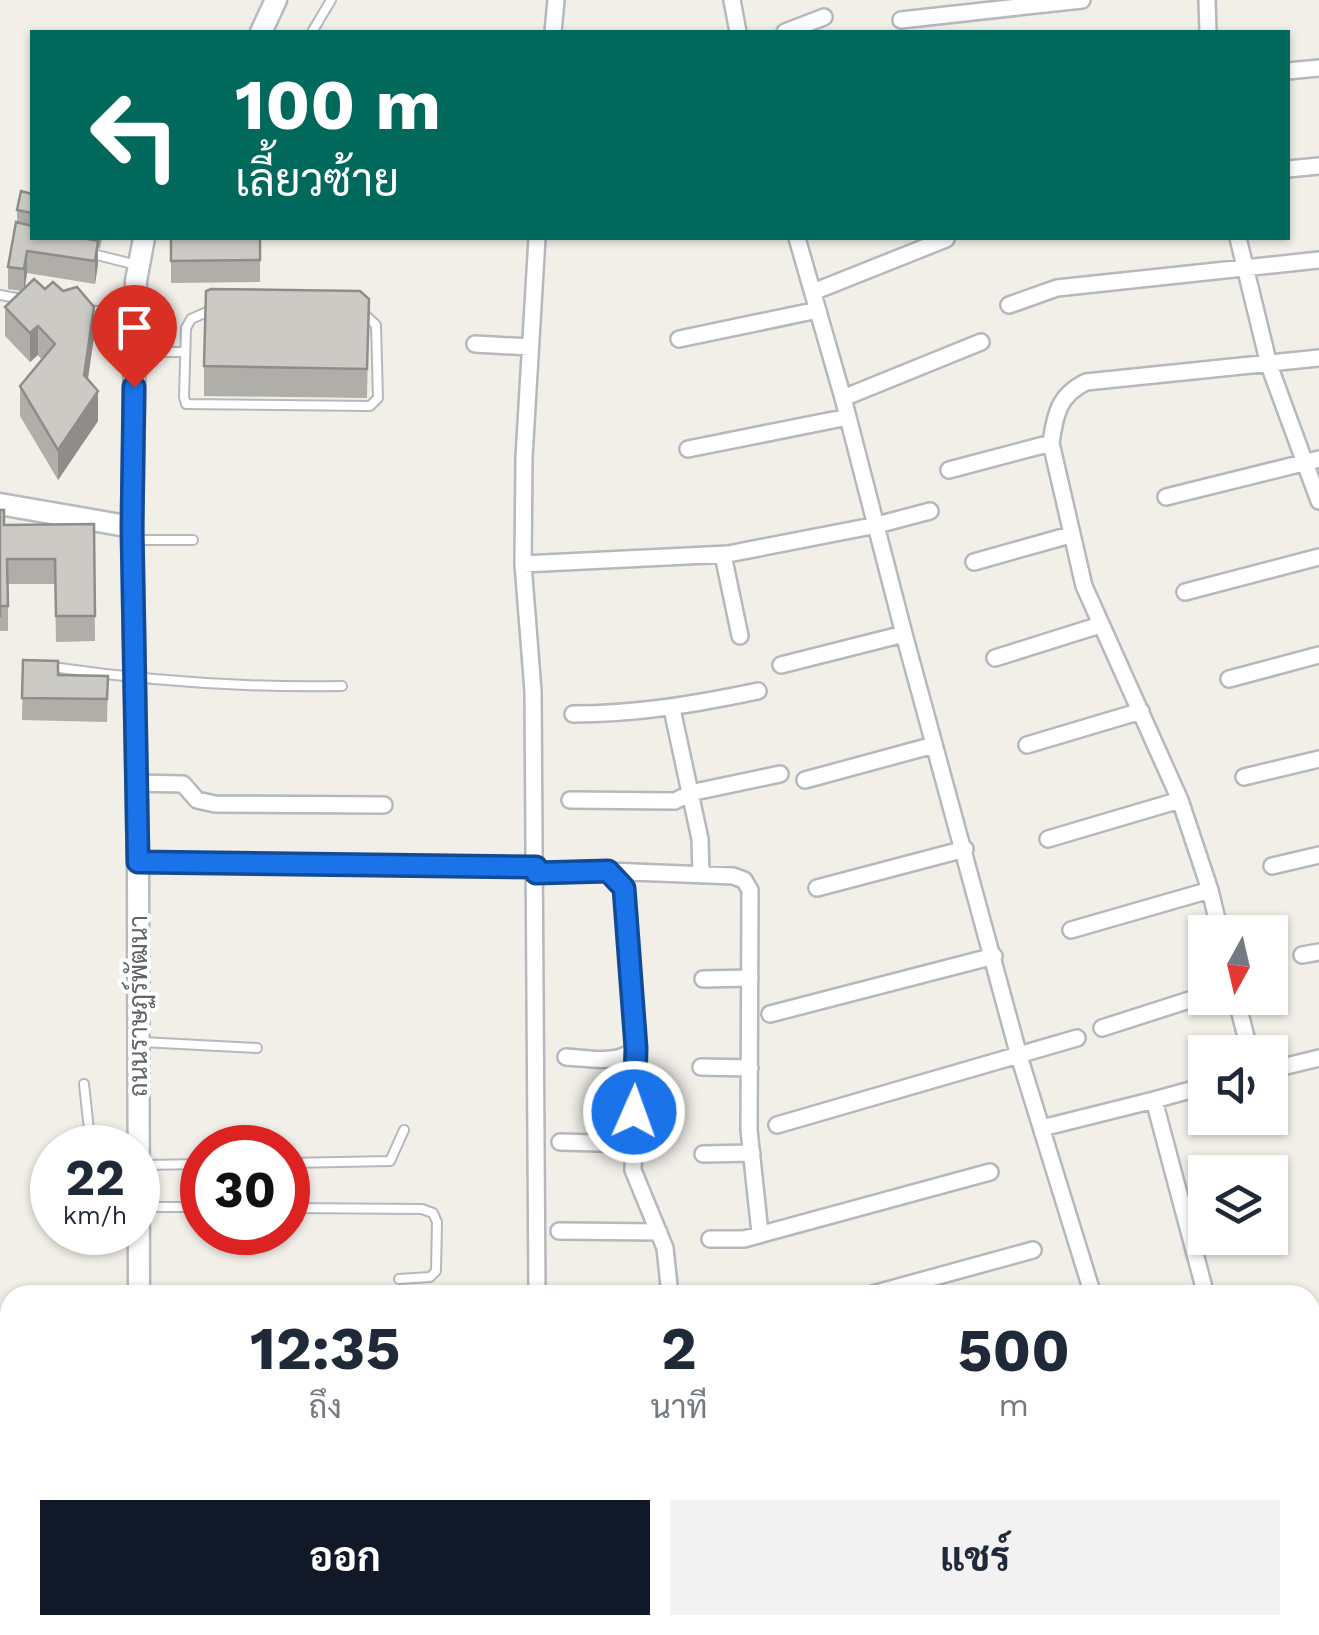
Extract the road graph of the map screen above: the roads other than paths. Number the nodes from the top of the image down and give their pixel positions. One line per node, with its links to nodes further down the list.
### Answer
1 (276, 0): 9 (street)
2 (331, 0): 10 (lane)
3 (556, 0): 11 (street)
4 (732, 0): 12 (street)
5 (1082, 0): 8 (street)
6 (1206, 0): 14 (street)
7 (824, 17): 13 (street)
8 (901, 20)
9 (262, 30)
10 (313, 30)
11 (554, 30)
12 (738, 30)
13 (790, 30)
14 (1208, 30)
15 (1319, 68): 16 (street)
16 (1290, 71)
17 (1319, 166): 18 (street)
18 (1290, 169)
19 (143, 240): 26 (street, ถนนราษฏร์พัฒนา)
20 (537, 240): 38 (street)
21 (797, 240): 28 (street)
22 (943, 240): 28 (street)
23 (1238, 240): 27 (street)
24 (84, 252): 26 (lane)
25 (1319, 260): 27 (street)
26 (137, 264): 34 (street, ถนนราษฏร์พัฒนา)
27 (1243, 267): 31 (street); 42 (street)
28 (813, 292): 33 (street)
29 (0, 295): 30 (lane)
30 (38, 302)
31 (1009, 305)
32 (77, 308): 34 (lane)
33 (818, 310): 35 (street); 43 (street)
34 (135, 318): 39 (street, ถนนราษฏร์พัฒนา)
35 (679, 340)
36 (981, 342): 43 (street)
37 (475, 344): 38 (street)
38 (530, 348): 60 (street)
39 (134, 352): 40 (lane); 54 (street, ถนนราษฏร์พัฒนา)
40 (184, 352): 40 (lane)
41 (1319, 358): 42 (street)
42 (1268, 364): 45 (street); 47 (street)
43 (843, 398): 44 (street)
44 (848, 417): 46 (street); 53 (street)
45 (1051, 443): 48 (street); 55 (street)
46 (688, 449)
47 (1313, 460): 49 (street); 50 (street)
48 (949, 470)
49 (1166, 497)
50 (1319, 500)
51 (0, 504): 54 (street)
52 (930, 511): 53 (street)
53 (877, 525): 57 (street); 63 (street)
54 (132, 534): 56 (lane); 69 (street, ถนนราษฏร์พัฒนา)
55 (1070, 535): 59 (street); 62 (street)
56 (193, 540)
57 (722, 555): 60 (street); 64 (street)
58 (1319, 556): 61 (street)
59 (974, 562)
60 (523, 564): 92 (street)
61 (1186, 592)
62 (1100, 625): 66 (street); 74 (street)
63 (904, 634): 68 (street); 76 (street)
64 (740, 636)
65 (1319, 655): 70 (street)
66 (995, 658)
67 (34, 664): 69 (lane)
68 (781, 666)
69 (134, 678): 71 (lane); 82 (street, ถนนราษฏร์พัฒนา)
70 (1229, 679)
71 (342, 686)
72 (758, 691): 73 (street)
73 (672, 708): 75 (street); 83 (street)
74 (1141, 711): 77 (street); 85 (street)
75 (573, 714)
76 (934, 744): 81 (street); 88 (street)
77 (1027, 744)
78 (1319, 759): 80 (street)
79 (780, 774): 83 (street)
80 (1244, 777)
81 (805, 780)
82 (135, 782): 86 (street); 90 (street, ถนนราษฏร์พัฒนา)
83 (690, 793): 84 (street); 94 (street)
84 (570, 800)
85 (1180, 800): 87 (street); 96 (street)
86 (384, 805)
87 (1048, 838)
88 (964, 849): 95 (street); 99 (street)
89 (1319, 855): 91 (street)
90 (138, 862): 92 (street); 106 (street, ถนนราษฏร์พัฒนา)
91 (1272, 866)
92 (536, 870): 93 (street); 138 (street)
93 (608, 871): 94 (street); 108 (street)
94 (701, 875): 100 (street)
95 (817, 888)
96 (1210, 890): 97 (street); 98 (street)
97 (1216, 915)
98 (1071, 930)
99 (994, 956): 103 (street); 109 (street)
100 (750, 978): 101 (street); 114 (street)
101 (703, 979)
102 (1188, 1000): 104 (street)
103 (770, 1014)
104 (1102, 1028)
105 (1077, 1038): 109 (street)
106 (138, 1042): 107 (lane); 119 (street, ถนนราษฏร์พัฒนา)
107 (257, 1048)
108 (636, 1048): 110 (street); 124 (street)
109 (1020, 1056): 120 (street); 121 (street)
110 (566, 1057)
111 (1319, 1058): 112 (street)
112 (1288, 1066)
113 (702, 1067): 114 (street)
114 (750, 1068): 125 (street)
115 (84, 1084): 118 (lane)
116 (1188, 1091): 117 (street)
117 (1154, 1100): 121 (street); 142 (street)
118 (88, 1125)
119 (139, 1125)
120 (777, 1125)
121 (1042, 1128): 141 (street)
122 (404, 1130): 127 (lane)
123 (560, 1142): 124 (street)
124 (633, 1144): 131 (street)
125 (752, 1153): 126 (street); 132 (street)
126 (703, 1154)
127 (310, 1162)
128 (990, 1172): 132 (street)
129 (310, 1208): 136 (lane)
130 (560, 1231): 131 (street)
131 (659, 1232): 139 (street)
132 (760, 1233): 133 (street)
133 (710, 1239)
134 (1033, 1250): 140 (street)
135 (140, 1255): 137 (street, ถนนราษฏร์พัฒนา)
136 (399, 1279)
137 (140, 1285)
138 (536, 1285)
139 (669, 1285)
140 (937, 1285)
141 (1089, 1285)
142 (1203, 1285)

